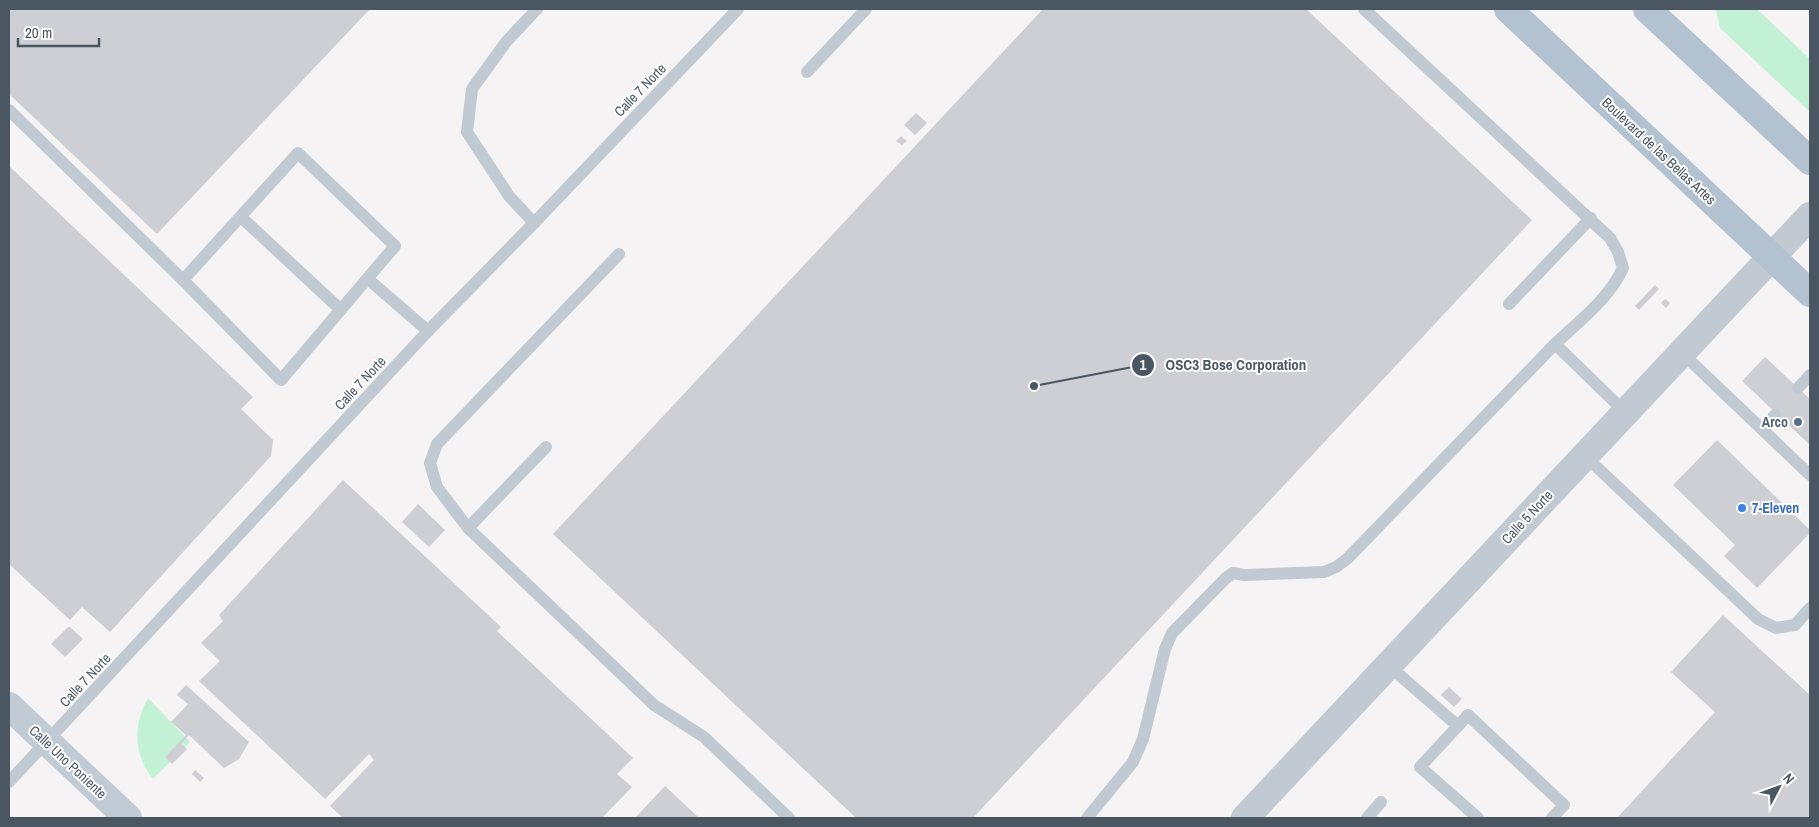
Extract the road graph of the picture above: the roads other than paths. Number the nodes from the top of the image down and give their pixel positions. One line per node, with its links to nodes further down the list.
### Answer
1 (537, 9): 13 (lane)
2 (738, 9): 13 (lane, Calle 7 Norte)
3 (866, 9): 7 (lane)
4 (1364, 9): 12 (lane)
5 (1508, 9): 15 (main road, Boulevard de las Bellas Artes)
6 (1648, 9): 9 (main road)
7 (807, 72)
8 (9, 110): 17 (lane)
9 (1810, 161)
10 (1810, 216): 15 (street, Calle 5 Norte)
11 (241, 217): 16 (lane); 17 (lane); 20 (lane)
12 (1591, 218): 19 (lane); 22 (lane)
13 (534, 223): 21 (lane, Calle 7 Norte)
14 (620, 254): 32 (lane)
15 (1772, 257): 18 (main road, Boulevard de las Bellas Artes); 23 (street, Calle 5 Norte)
16 (368, 279): 20 (lane); 21 (lane)
17 (183, 280): 20 (lane)
18 (1810, 293)
19 (1509, 304)
20 (341, 310)
21 (428, 331): 37 (lane, Calle 7 Norte)
22 (1555, 344): 26 (lane); 42 (lane)
23 (1682, 353): 26 (street, Calle 5 Norte); 28 (lane)
24 (1810, 375): 25 (lane)
25 (1798, 388)
26 (1626, 413): 30 (street, Calle 5 Norte)
27 (1775, 415): 28 (lane)
28 (1762, 429): 31 (lane)
29 (546, 447): 32 (lane)
30 (1585, 456): 33 (lane); 34 (street, Calle 5 Norte)
31 (1810, 475)
32 (468, 528): 41 (lane)
33 (1810, 608)
34 (1388, 664): 36 (lane); 43 (street, Calle 5 Norte)
35 (9, 706): 37 (main road, Calle Uno Poniente)
36 (1458, 726): 45 (lane); 46 (lane)
37 (47, 742): 38 (lane, Calle 7 Norte); 40 (main road, Calle Uno Poniente)
38 (9, 782)
39 (1381, 802): 44 (lane)
40 (128, 818)
41 (789, 818)
42 (1087, 818)
43 (1244, 818)
44 (1367, 818)
45 (1478, 818)
46 (1552, 818)

